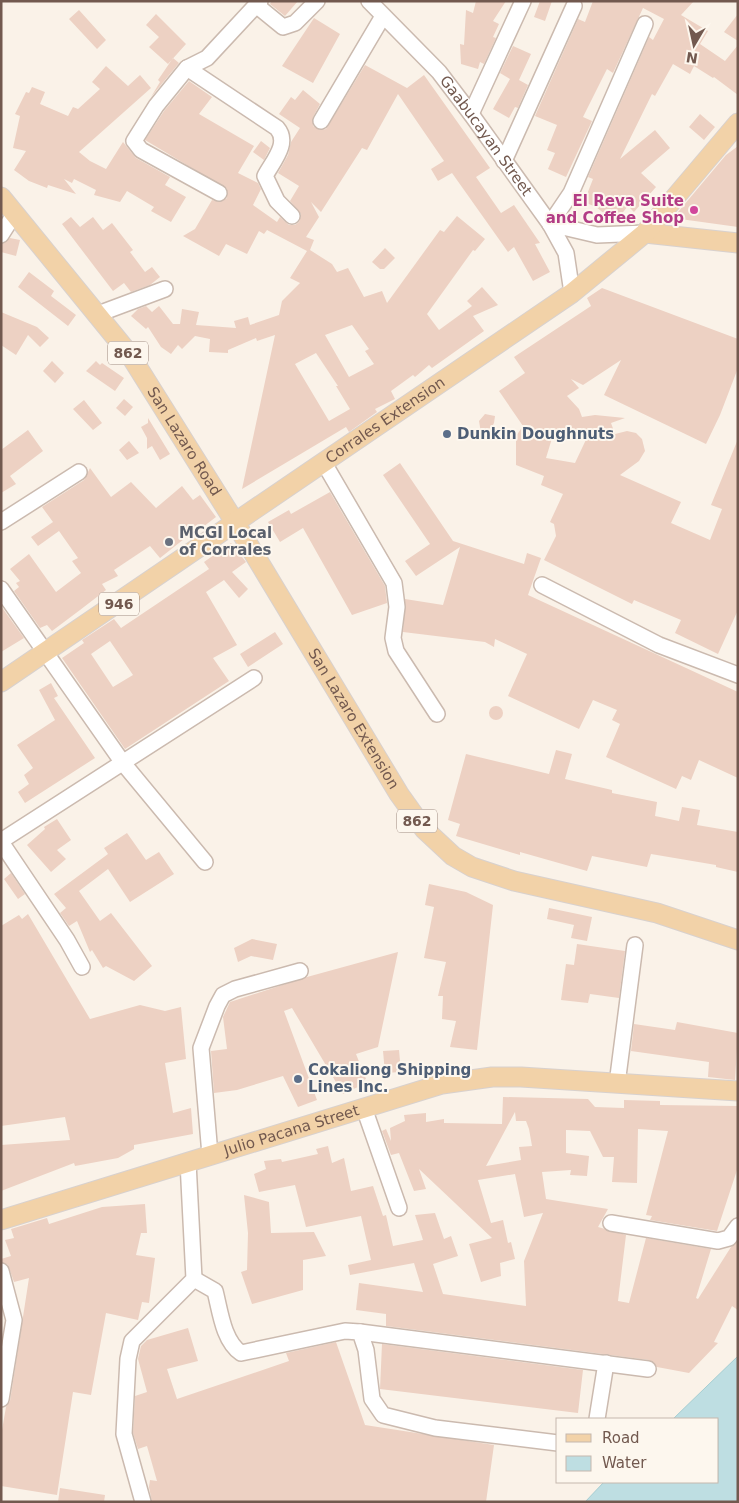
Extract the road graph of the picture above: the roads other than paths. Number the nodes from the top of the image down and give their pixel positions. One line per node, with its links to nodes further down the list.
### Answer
1 (317, 1): 4 (street)
2 (369, 1): 6 (street, Gaabucayan Street)
3 (523, 1): 9 (street)
4 (258, 3): 8 (street)
5 (574, 6): 12 (street)
6 (383, 16): 9 (street, Gaabucayan Street); 10 (street)
7 (644, 24): 17 (street)
8 (188, 68): 13 (street); 16 (street)
9 (472, 114): 12 (street, Gaabucayan Street)
10 (321, 121)
11 (738, 123): 18 (main road, Corrales Extension / 946)
12 (504, 161): 17 (street, Gaabucayan Street)
13 (218, 193)
14 (1, 197): 15 (main road, San Lazaro Road / 862)
15 (15, 213): 19 (street); 23 (main road, San Lazaro Road / 862)
16 (292, 216)
17 (550, 224): 18 (street); 22 (street, Gaabucayan Street)
18 (645, 233): 20 (main road); 22 (main road, Corrales Extension / 946)
19 (1, 235)
20 (738, 243)
21 (165, 289): 23 (street)
22 (572, 294): 24 (main road, Corrales Extension / 946)
23 (98, 314): 27 (main road, San Lazaro Road / 862)
24 (324, 463): 27 (main road, Corrales Extension / 946); 34 (street)
25 (79, 472): 26 (street)
26 (1, 522)
27 (236, 524): 30 (main road, Corrales Extension / 946); 38 (main road, San Lazaro Extension / 862)
28 (542, 585): 31 (street)
29 (1, 589): 30 (street)
30 (47, 653): 33 (main road, Corrales Extension / 946); 35 (street)
31 (738, 675)
32 (254, 678): 35 (street)
33 (1, 682)
34 (437, 714)
35 (123, 764): 36 (street); 37 (street)
36 (1, 841): 40 (street)
37 (205, 862)
38 (738, 940)
39 (635, 945): 42 (street)
40 (82, 967)
41 (300, 971): 45 (street)
42 (617, 1084): 43 (main road, Julio Pacana Street); 44 (main road, Julio Pacana Street)
43 (738, 1090)
44 (364, 1108): 45 (main road, Julio Pacana Street); 47 (street)
45 (210, 1155): 46 (main road, Julio Pacana Street)
46 (188, 1162): 48 (main road, Julio Pacana Street); 52 (street)
47 (399, 1208)
48 (1, 1220)
49 (611, 1223): 50 (street)
50 (738, 1226)
51 (1, 1271): 56 (street)
52 (194, 1280): 53 (street); 59 (street)
53 (360, 1332): 54 (street); 58 (street)
54 (606, 1363): 55 (street); 57 (street)
55 (648, 1369)
56 (1, 1399)
57 (597, 1418)
58 (556, 1443)
59 (143, 1502)

